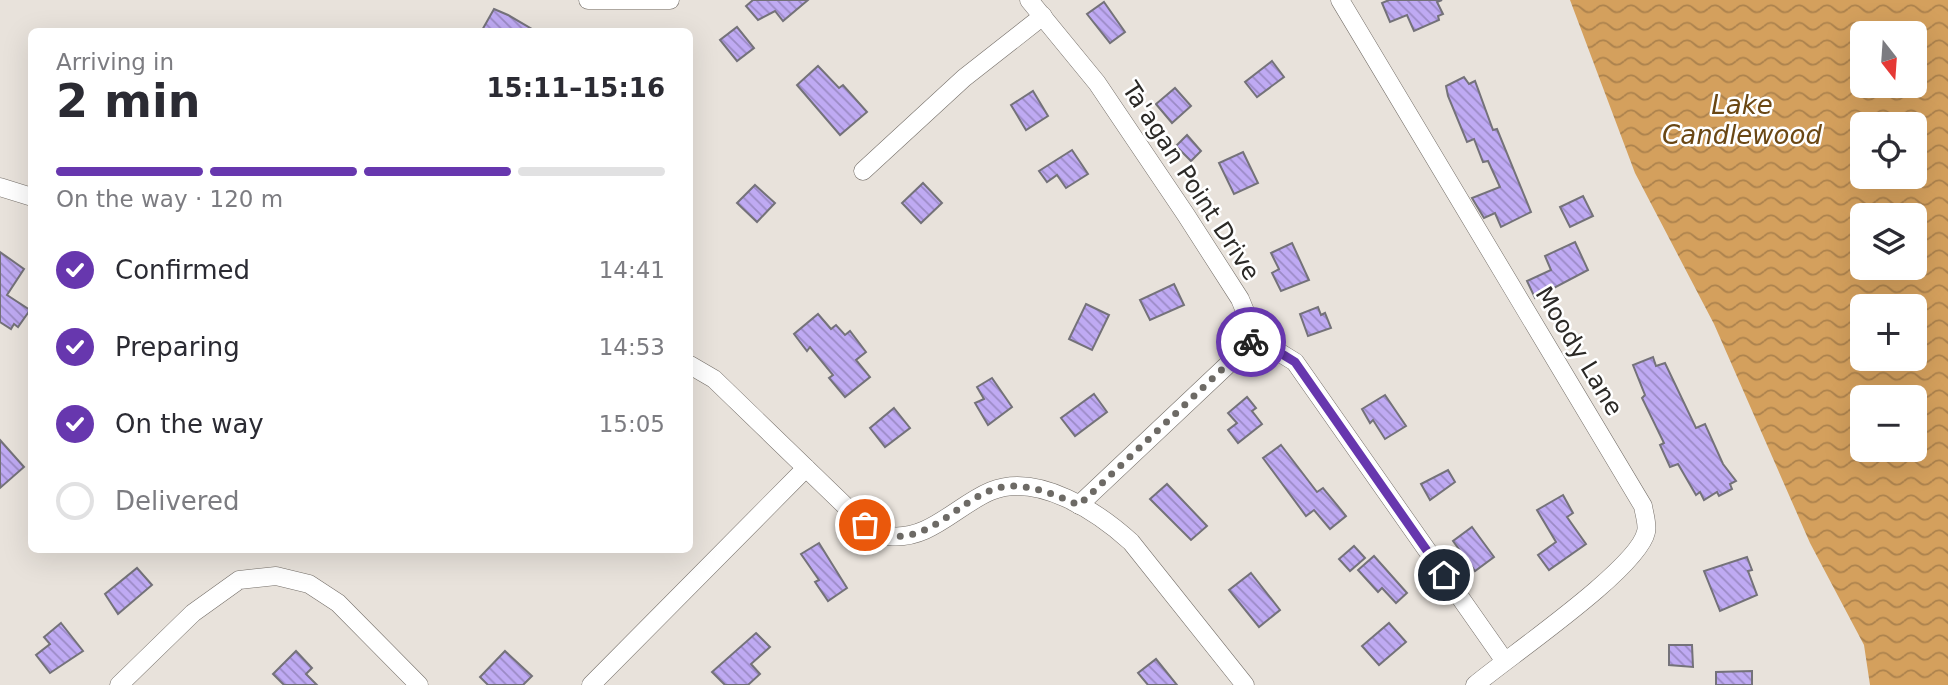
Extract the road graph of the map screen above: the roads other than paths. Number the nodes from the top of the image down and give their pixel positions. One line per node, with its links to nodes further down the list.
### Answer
1 (588, 0): 2 (street)
2 (670, 0)
3 (1029, 0): 5 (street, Ta'agan Point Drive)
4 (1340, 0): 13 (street, Moody Lane)
5 (1043, 16): 6 (street); 9 (street, Ta'agan Point Drive)
6 (863, 171)
7 (0, 187): 8 (street)
8 (28, 196)
9 (1256, 338): 12 (street); 13 (street)
10 (693, 367): 11 (street)
11 (806, 468): 12 (street); 16 (street)
12 (1079, 505): 17 (street)
13 (1504, 660): 18 (street, Moody Lane)
14 (119, 685): 15 (street)
15 (419, 685)
16 (591, 685)
17 (1245, 685)
18 (1475, 685)

